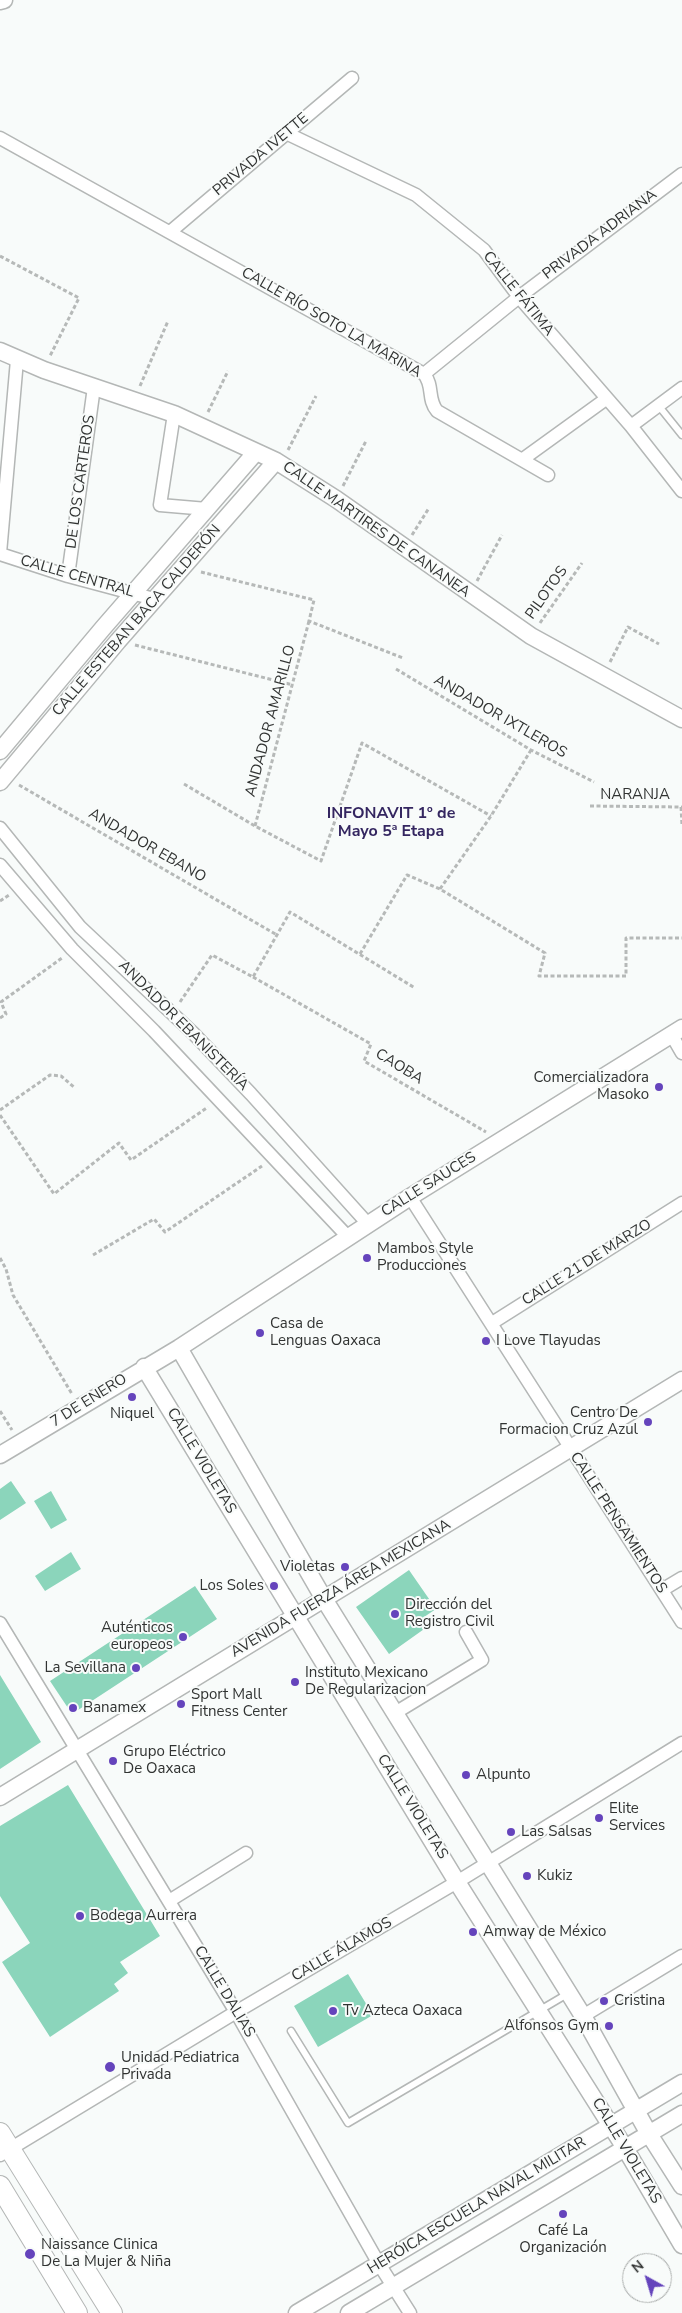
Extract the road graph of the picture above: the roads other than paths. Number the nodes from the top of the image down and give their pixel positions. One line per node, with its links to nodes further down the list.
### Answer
1 (4, 0): 2 (street)
2 (0, 1)
3 (352, 78): 4 (street, PRIVADA IVETTE)
4 (286, 133): 7 (street, PRIVADA IVETTE); 8 (street, CALLE FÁTIMA)
5 (0, 138): 7 (street, CALLE RÍO SOTO LA MARINA)
6 (682, 174): 8 (street, PRIVADA ADRIANA)
7 (170, 232): 11 (street, CALLE RÍO SOTO LA MARINA)
8 (519, 297): 11 (street, PRIVADA ADRIANA); 14 (street, CALLE FÁTIMA)
9 (0, 351): 10 (street, CALLE MARTIRES DE CANANEA)
10 (17, 360): 12 (street, CALLE MARTIRES DE CANANEA); 25 (street)
11 (424, 374): 20 (street, CALLE RÍO SOTO LA MARINA)
12 (94, 387): 16 (street, CALLE MARTIRES DE CANANEA); 26 (street, DE LOS CARTEROS)
13 (682, 388): 15 (street)
14 (606, 399): 17 (street, CALLE FÁTIMA); 20 (street)
15 (658, 405): 17 (street); 18 (lane)
16 (174, 414): 19 (street, CALLE MARTIRES DE CANANEA); 24 (street)
17 (631, 426): 23 (street, CALLE FÁTIMA)
18 (682, 435)
19 (256, 452): 21 (street, CALLE MARTIRES DE CANANEA); 24 (street, CALLE ESTEBAN BACA CALDERÓN)
20 (523, 459): 22 (street)
21 (278, 463): 28 (street, CALLE ESTEBAN BACA CALDERÓN); 29 (street, CALLE MARTIRES DE CANANEA)
22 (548, 475)
23 (682, 491)
24 (207, 509): 27 (street, CALLE ESTEBAN BACA CALDERÓN)
25 (0, 554): 26 (street, CALLE CENTRAL)
26 (68, 576): 27 (street, CALLE CENTRAL)
27 (133, 594): 28 (street, CALLE CENTRAL); 30 (street, CALLE ESTEBAN BACA CALDERÓN)
28 (154, 599): 31 (street, CALLE ESTEBAN BACA CALDERÓN)
29 (682, 719)
30 (21, 724): 31 (street); 32 (street, CALLE ESTEBAN BACA CALDERÓN)
31 (37, 736): 33 (street, CALLE ESTEBAN BACA CALDERÓN)
32 (0, 751)
33 (3, 780)
34 (0, 828): 40 (street, ANDADOR EBANISTERÍA)
35 (0, 866): 41 (street, ANDADOR EBANISTERÍA)
36 (676, 1031): 37 (street); 38 (street, CALLE SAUCES)
37 (682, 1053)
38 (410, 1197): 40 (street, CALLE SAUCES); 42 (street, CALLE PENSAMIENTOS)
39 (682, 1203): 42 (street, CALLE 21 DE MARZO)
40 (368, 1224): 41 (street, CALLE SAUCES)
41 (348, 1237): 43 (street, CALLE SAUCES)
42 (492, 1323): 46 (street, CALLE PENSAMIENTOS)
43 (179, 1348): 44 (street, 7 DE ENERO); 50 (street, CALLE VIOLETAS)
44 (144, 1367): 47 (street, 7 DE ENERO); 51 (street, CALLE VIOLETAS)
45 (682, 1380): 46 (street, AVENIDA FUERZA ÁREA MEXICANA)
46 (571, 1450): 49 (street, CALLE PENSAMIENTOS); 50 (street, AVENIDA FUERZA ÁREA MEXICANA)
47 (0, 1455)
48 (682, 1578): 49 (street)
49 (662, 1590): 52 (street, CALLE PENSAMIENTOS)
50 (324, 1599): 51 (street, AVENIDA FUERZA ÁREA MEXICANA); 55 (street, CALLE VIOLETAS)
51 (295, 1617): 57 (street, AVENIDA FUERZA ÁREA MEXICANA); 61 (street, CALLE VIOLETAS)
52 (682, 1622)
53 (0, 1623): 57 (street, CALLE DALIAS)
54 (466, 1632): 55 (street)
55 (395, 1713): 60 (street, CALLE VIOLETAS)
56 (682, 1743): 60 (street, CALLE ÁLAMOS)
57 (78, 1750): 58 (street, AVENIDA FUERZA ÁREA MEXICANA); 62 (street, CALLE DALIAS)
58 (0, 1797)
59 (246, 1854): 62 (street)
60 (488, 1862): 61 (street, CALLE ÁLAMOS); 64 (street, CALLE VIOLETAS)
61 (458, 1882): 65 (street, CALLE VIOLETAS); 66 (street, CALLE ÁLAMOS)
62 (169, 1901): 66 (street, CALLE DALIAS)
63 (682, 1956): 67 (street)
64 (568, 1993): 65 (lane); 67 (street, CALLE VIOLETAS)
65 (540, 2010): 68 (lane); 72 (street, CALLE VIOLETAS)
66 (236, 2012): 74 (street, CALLE ÁLAMOS); 79 (street, CALLE DALIAS)
67 (583, 2016): 70 (street, CALLE VIOLETAS)
68 (292, 2031)
69 (682, 2083): 70 (street, HERÓICA ESCUELA NAVAL MILITAR)
70 (637, 2110): 72 (street, HERÓICA ESCUELA NAVAL MILITAR); 73 (street, CALLE VIOLETAS)
71 (682, 2114): 73 (street, HERÓICA ESCUELA NAVAL MILITAR)
72 (610, 2126): 75 (street, CALLE VIOLETAS); 79 (street, HERÓICA ESCUELA NAVAL MILITAR)
73 (649, 2134): 75 (street, HERÓICA ESCUELA NAVAL MILITAR); 77 (street, CALLE VIOLETAS)
74 (3, 2145): 82 (main road)
75 (625, 2148): 78 (street, CALLE VIOLETAS); 80 (street, HERÓICA ESCUELA NAVAL MILITAR)
76 (0, 2186): 81 (main road)
77 (682, 2186)
78 (682, 2246)
79 (379, 2264): 80 (street, CALLE DALIAS); 83 (street, HERÓICA ESCUELA NAVAL MILITAR)
80 (393, 2286): 84 (street, HERÓICA ESCUELA NAVAL MILITAR); 85 (street, CALLE DALIAS)
81 (77, 2313)
82 (112, 2313)
83 (297, 2313)
84 (349, 2313)
85 (410, 2313)

